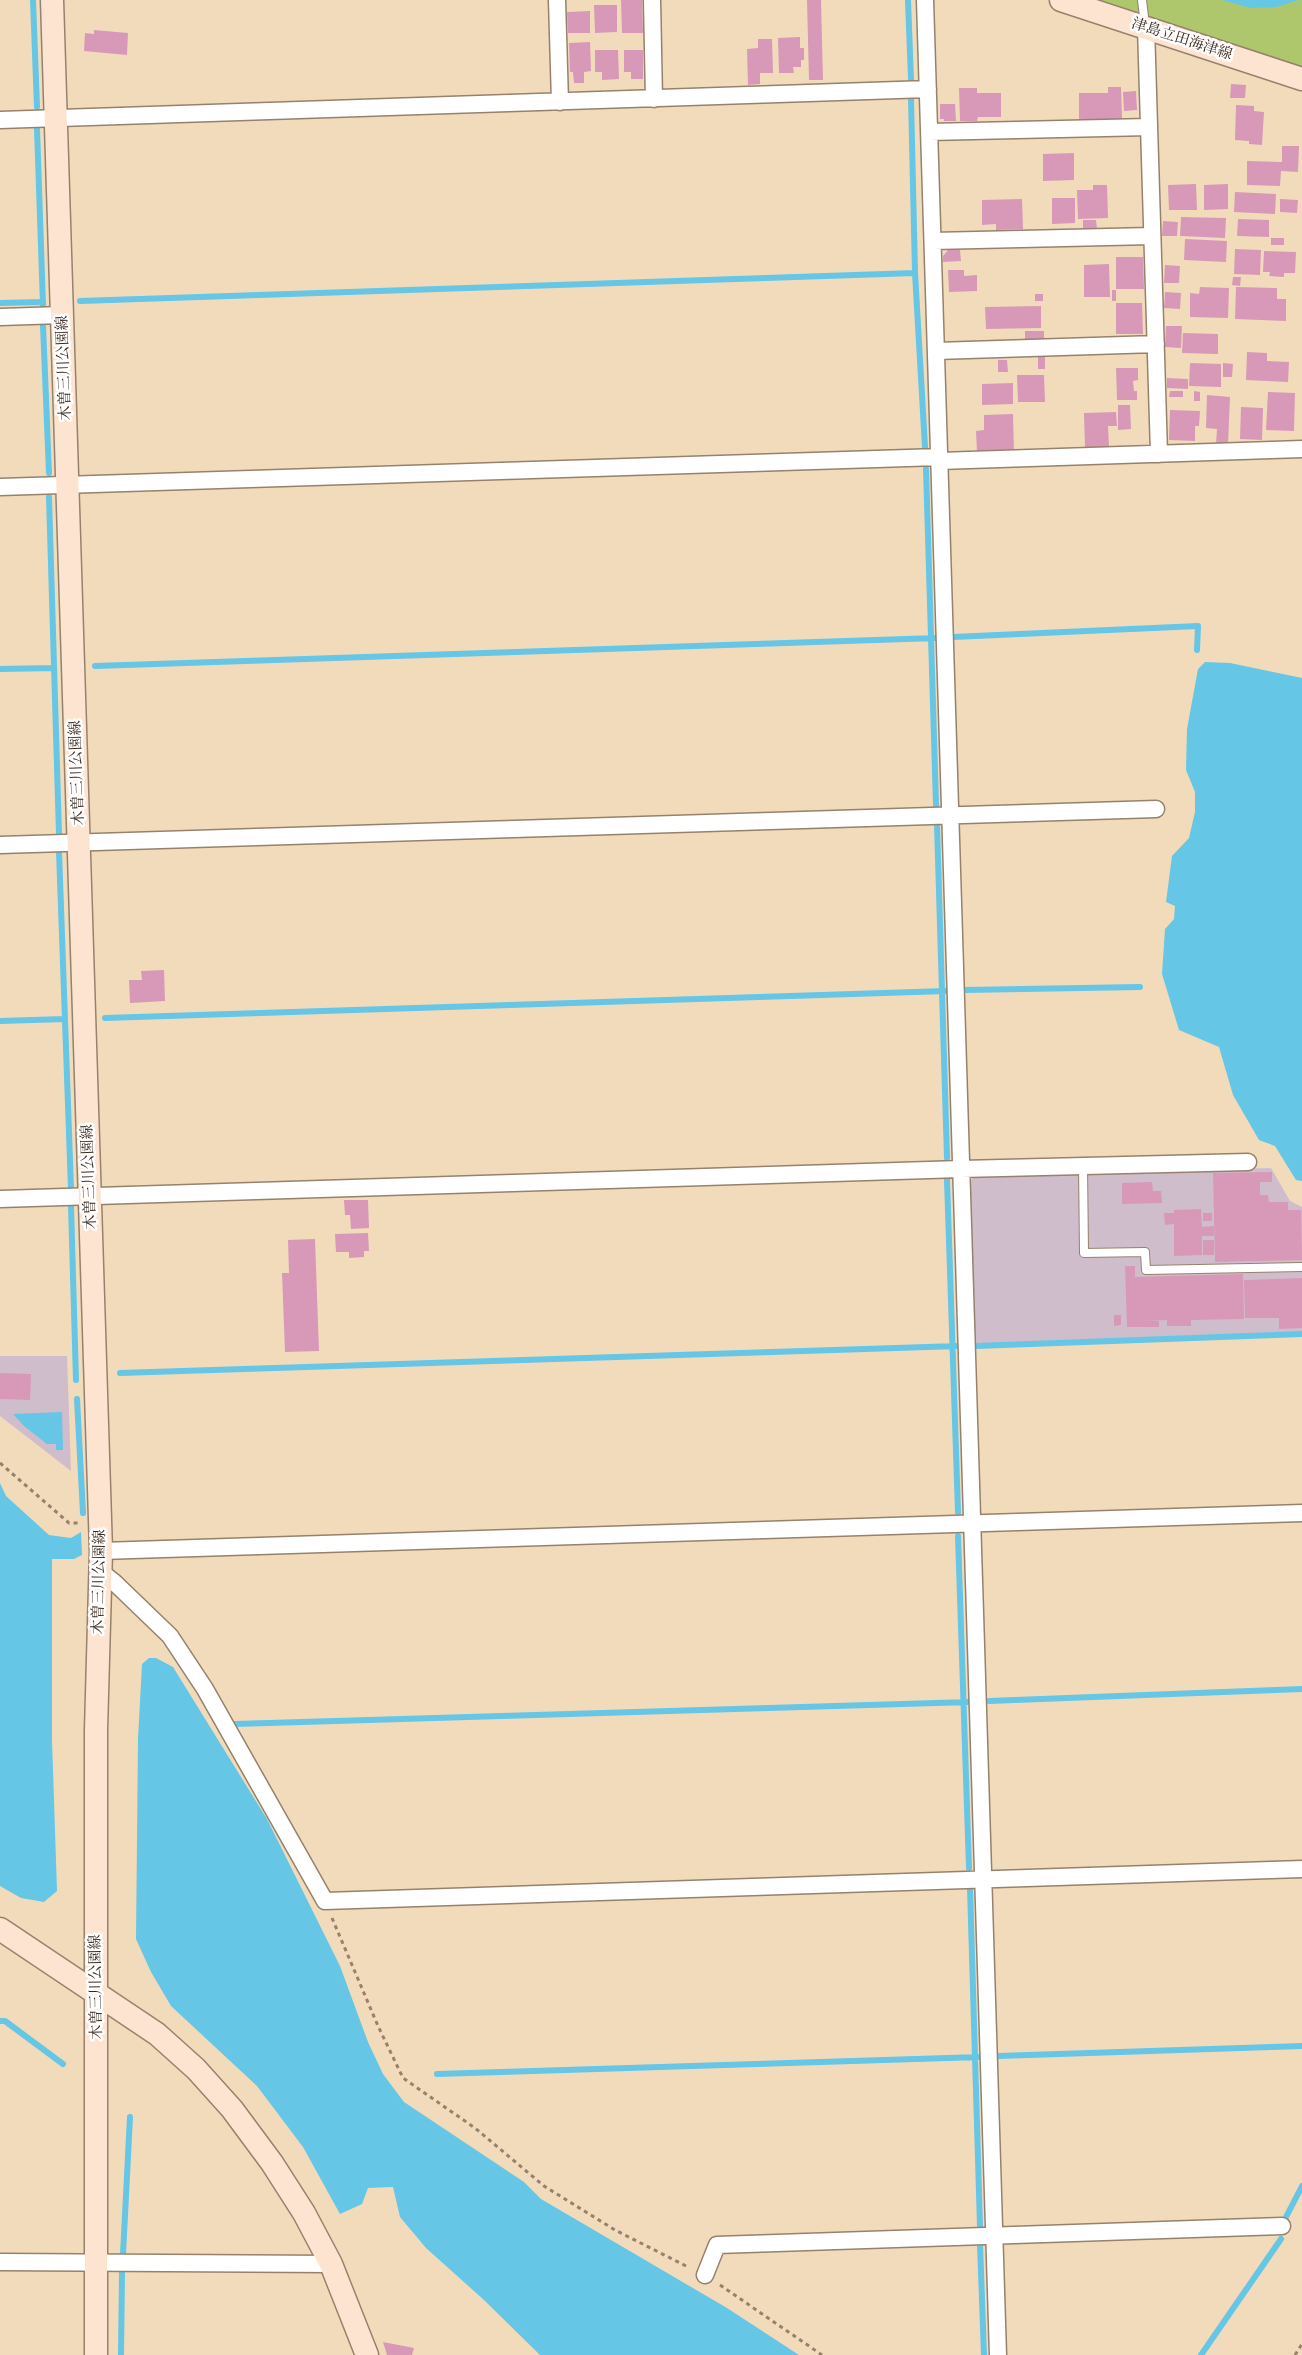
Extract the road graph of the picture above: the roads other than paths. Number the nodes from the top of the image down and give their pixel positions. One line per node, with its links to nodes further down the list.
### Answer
1 (52, 0): 12 (main road, 木曽三川公園線)
2 (557, 0): 11 (street)
3 (652, 0): 10 (street)
4 (925, 0): 9 (street)
5 (1061, 0): 7 (main road, 津島立田海津線)
6 (1142, 0): 7 (lane)
7 (1146, 27): 8 (main road, 津島立田海津線); 14 (street)
8 (1302, 79)
9 (928, 89): 10 (street); 15 (street)
10 (654, 98): 11 (street)
11 (560, 102): 12 (street)
12 (56, 118): 13 (street); 18 (main road, 木曽三川公園線)
13 (0, 120)
14 (1149, 127): 15 (street); 16 (street)
15 (930, 132): 17 (street)
16 (1152, 236): 17 (street); 20 (street)
17 (932, 241): 21 (street)
18 (62, 315): 19 (street); 25 (main road, 木曽三川公園線)
19 (0, 317)
20 (1156, 344): 21 (street); 23 (street)
21 (936, 351): 24 (street)
22 (1302, 449): 23 (street)
23 (1159, 454): 24 (street)
24 (939, 459): 25 (street); 28 (street)
25 (68, 484): 26 (street); 29 (main road, 木曽三川公園線)
26 (0, 487)
27 (1156, 809): 28 (street)
28 (950, 814): 29 (street); 33 (street)
29 (80, 842): 30 (street); 34 (main road, 木曽三川公園線)
30 (0, 845)
31 (1248, 1162): 32 (street)
32 (1083, 1166): 33 (street); 36 (lane)
33 (961, 1168): 34 (street); 38 (street)
34 (90, 1196): 35 (street); 39 (main road, 木曽三川公園線)
35 (0, 1199)
36 (1302, 1267)
37 (1302, 1513): 38 (street)
38 (972, 1524): 39 (street); 41 (street)
39 (100, 1561): 41 (street); 43 (main road, 木曽三川公園線)
40 (1302, 1869): 41 (street)
41 (983, 1879): 45 (street)
42 (0, 1929): 43 (main road)
43 (94, 1993): 47 (main road, 木曽三川公園線); 48 (main road)
44 (1282, 2226): 45 (street)
45 (995, 2234): 49 (street); 52 (street)
46 (0, 2262): 47 (street)
47 (96, 2263): 48 (street); 50 (main road, 木曽三川公園線)
48 (330, 2264): 51 (main road)
49 (705, 2275)
50 (96, 2355)
51 (367, 2355)
52 (998, 2355)

